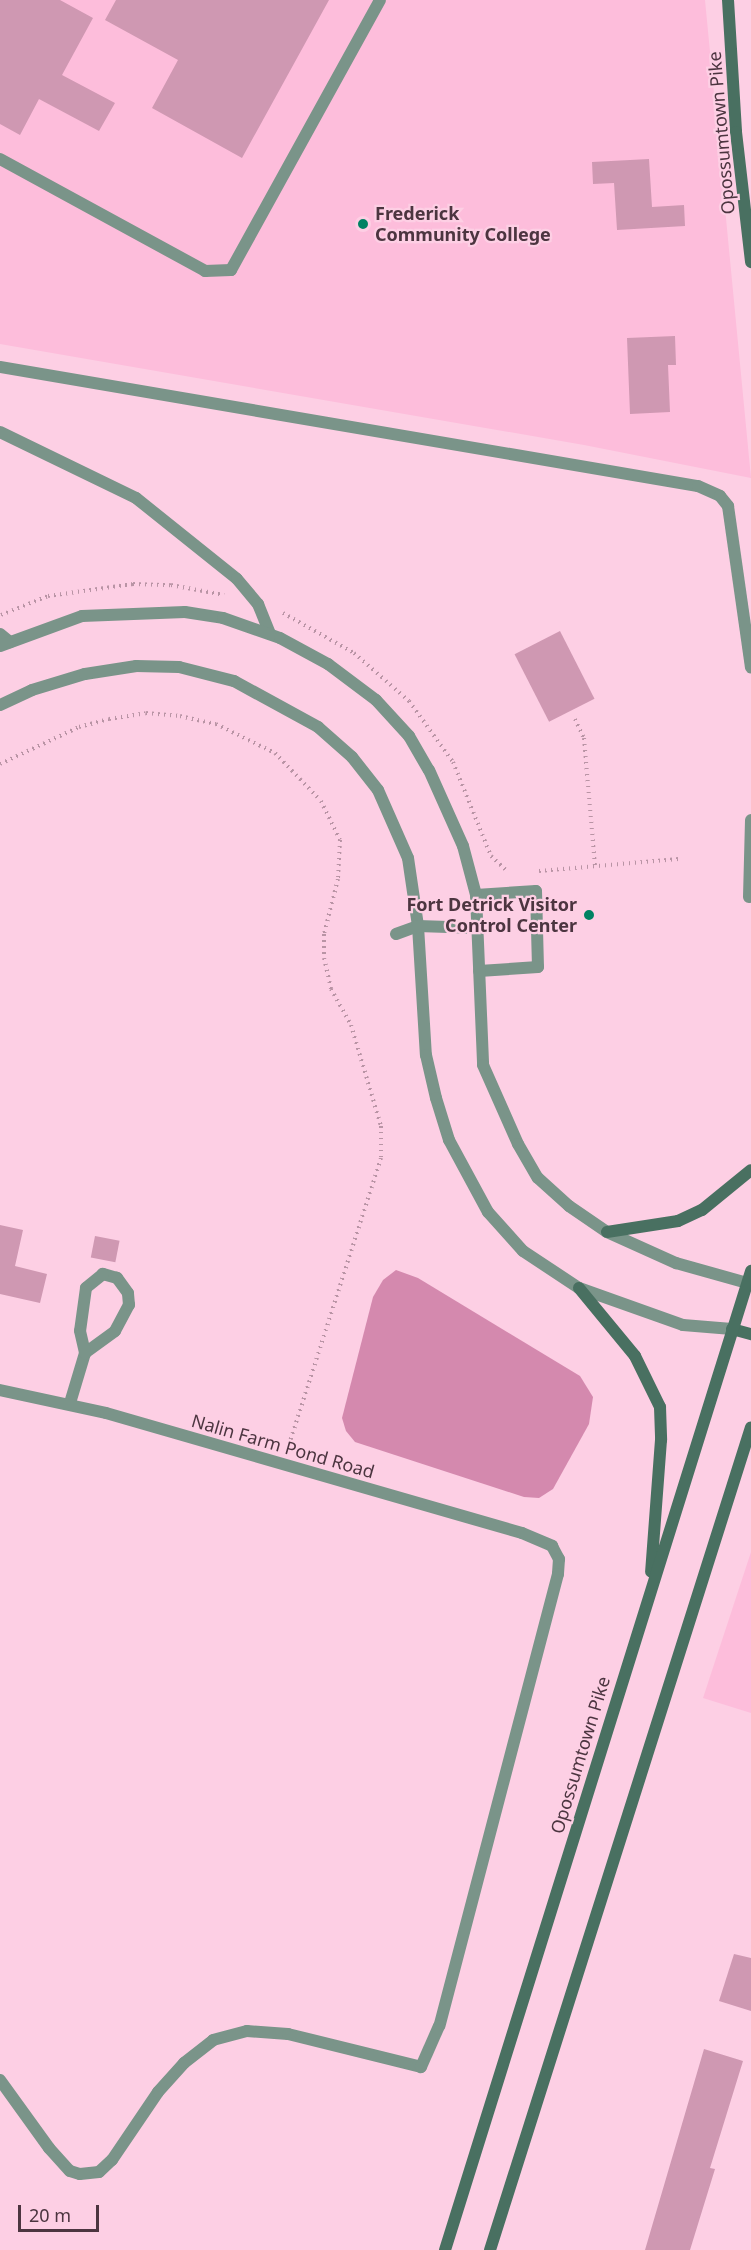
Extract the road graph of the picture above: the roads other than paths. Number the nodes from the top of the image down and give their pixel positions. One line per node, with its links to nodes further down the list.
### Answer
1 (380, 0): 3 (street)
2 (728, 0): 4 (main road, Opossumtown Pike)
3 (0, 159)
4 (751, 262)
5 (0, 367): 9 (street)
6 (0, 432): 7 (street)
7 (270, 634): 8 (street); 12 (street)
8 (3, 641)
9 (751, 667)
10 (0, 705): 14 (street)
11 (751, 820): 13 (street)
12 (476, 895): 15 (street); 17 (street)
13 (749, 897)
14 (418, 926): 15 (street); 16 (street); 21 (street)
15 (478, 928): 17 (street)
16 (396, 934)
17 (479, 971): 19 (street)
18 (751, 1170): 19 (main road)
19 (607, 1232): 20 (street)
20 (750, 1280): 22 (main road, Opossumtown Pike)
21 (579, 1288): 22 (street); 28 (main road)
22 (732, 1329): 23 (main road); 28 (main road, Opossumtown Pike)
23 (751, 1334)
24 (84, 1353): 24 (street); 26 (street)
25 (0, 1390): 26 (street, Nalin Farm Pond Road)
26 (69, 1403): 29 (street, Nalin Farm Pond Road)
27 (751, 1427): 31 (main road)
28 (650, 1593): 30 (main road, Opossumtown Pike)
29 (0, 2080)
30 (445, 2250)
31 (489, 2250)

